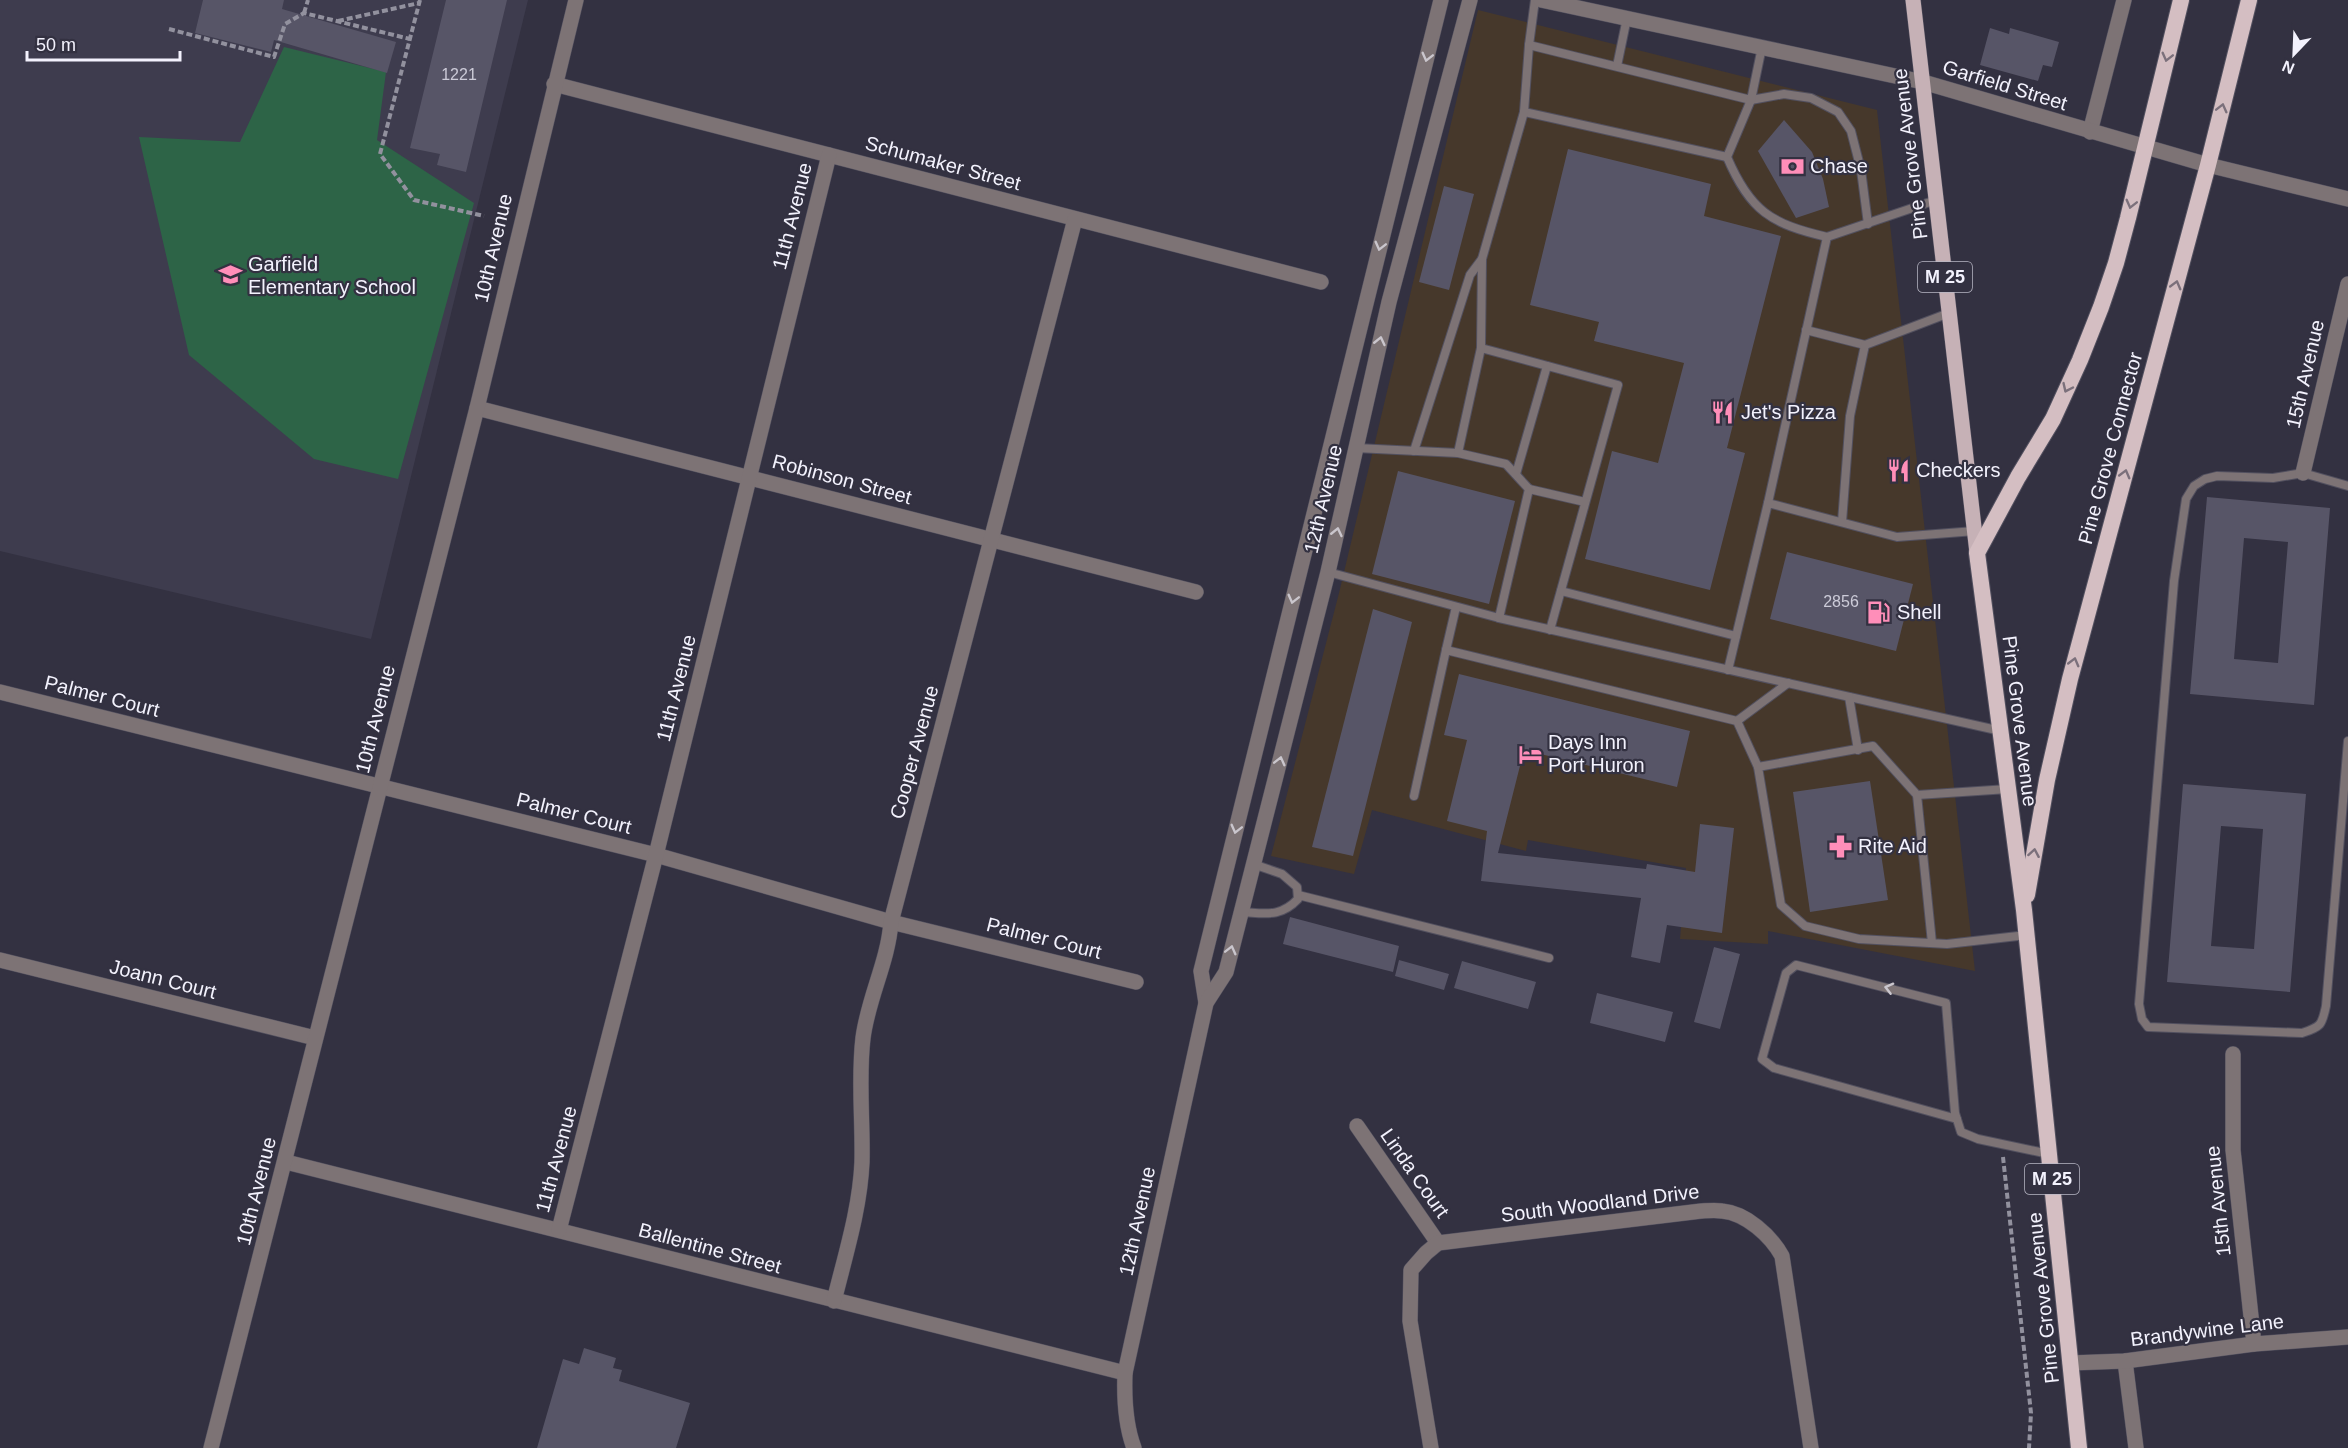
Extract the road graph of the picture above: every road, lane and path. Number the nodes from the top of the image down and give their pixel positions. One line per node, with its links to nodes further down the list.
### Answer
1 (308, 0): 12 (path)
2 (576, 0): 21 (street, 10th Avenue)
3 (1441, 0): 90 (street, 12th Avenue, one-way to 90)
4 (1470, 0): 44 (street, 12th Avenue, one-way to 4)
5 (1535, 0): 17 (lane)
6 (1541, 0): 13 (street, Garfield Street)
7 (1913, 0): 20 (main road, Pine Grove Avenue / M 25)
8 (2124, 0): 24 (street)
9 (2181, 0): 25 (highway, one-way to 25)
10 (2249, 0): 28 (highway, Pine Grove Connector, one-way to 10)
11 (419, 1): 14 (path); 16 (path)
12 (304, 13): 14 (path); 15 (path)
13 (1627, 18): 18 (street, Garfield Street); 19 (lane)
14 (337, 21): 16 (path)
15 (169, 29)
16 (410, 39): 31 (path)
17 (1529, 45): 19 (lane); 23 (lane)
18 (1762, 47): 20 (street, Garfield Street); 22 (lane)
19 (1617, 66): 22 (lane)
20 (1923, 82): 24 (street, Garfield Street); 30 (main road, Pine Grove Avenue / M 25)
21 (554, 84): 26 (street, Schumaker Street); 43 (street, 10th Avenue)
22 (1751, 100): 27 (lane); 33 (lane)
23 (1524, 112): 27 (lane); 35 (lane)
24 (2090, 132): 25 (street, Garfield Street)
25 (2145, 147): 28 (street, Garfield Street); 57 (highway, one-way to 57)
26 (829, 155): 32 (street, Schumaker Street); 49 (street, 11th Avenue)
27 (1728, 157): 34 (lane)
28 (2208, 165): 29 (street, Garfield Street); 82 (highway, Pine Grove Connector, one-way to 28)
29 (2348, 199)
30 (1936, 200): 33 (lane); 38 (main road, Pine Grove Avenue / M 25)
31 (484, 216)
32 (1075, 219): 36 (street, Schumaker Street); 56 (street, Cooper Avenue)
33 (1868, 224): 34 (lane)
34 (1827, 237): 39 (lane)
35 (1482, 259): 41 (lane); 45 (lane)
36 (1321, 282)
37 (2348, 284): 47 (street, 15th Avenue)
38 (1950, 313): 40 (lane); 55 (main road, Pine Grove Avenue / M 25)
39 (1806, 330): 40 (lane); 53 (lane)
40 (1865, 345): 54 (lane)
41 (1481, 348): 42 (lane); 46 (lane)
42 (1547, 366): 48 (lane); 52 (lane)
43 (477, 408): 49 (street, Robinson Street); 75 (street, 10th Avenue)
44 (1356, 448): 45 (lane); 58 (street, 12th Avenue, one-way to 44)
45 (1414, 451): 46 (lane)
46 (1458, 453): 48 (lane)
47 (2303, 473): 50 (lane); 72 (lane)
48 (1516, 474): 51 (lane)
49 (750, 476): 56 (street, Robinson Street); 79 (street, 11th Avenue)
50 (2348, 486)
51 (1529, 489): 52 (lane); 62 (lane)
52 (1585, 502): 59 (lane)
53 (1768, 503): 54 (lane); 64 (lane)
54 (1842, 522): 55 (lane)
55 (1975, 531): 57 (main road, Pine Grove Avenue / M 25)
56 (992, 540): 60 (street, Robinson Street); 84 (street, Cooper Avenue)
57 (1977, 553): 71 (highway, Pine Grove Avenue / M 25)
58 (1328, 572): 61 (lane); 80 (street, 12th Avenue, one-way to 58)
59 (1561, 591): 63 (lane); 64 (lane)
60 (1196, 592)
61 (1456, 607): 62 (lane); 65 (lane)
62 (1499, 618): 63 (lane)
63 (1550, 630): 66 (lane)
64 (1736, 636): 66 (lane)
65 (1446, 650): 70 (lane); 78 (lane)
66 (1728, 670): 67 (lane)
67 (1788, 683): 69 (lane); 70 (lane)
68 (0, 693): 75 (street, Palmer Court)
69 (1849, 697): 71 (lane); 73 (lane)
70 (1737, 721): 74 (lane)
71 (2001, 731): 76 (highway, Pine Grove Avenue / M 25)
72 (2348, 741)
73 (1858, 750): 74 (lane); 77 (lane)
74 (1758, 767): 86 (lane)
75 (379, 786): 79 (street, Palmer Court); 91 (street, 10th Avenue)
76 (2008, 789): 77 (lane); 82 (highway, Pine Grove Avenue / M 25)
77 (1917, 795): 86 (lane)
78 (1414, 796)
79 (656, 855): 84 (street, Palmer Court); 98 (street, 11th Avenue)
80 (1253, 864): 81 (lane); 83 (street, 12th Avenue)
81 (1298, 895): 83 (lane); 87 (lane)
82 (2024, 910): 85 (highway, Pine Grove Avenue / M 25)
83 (1241, 912): 90 (street, 12th Avenue, one-way to 83)
84 (891, 922): 89 (street, Palmer Court); 100 (street, Cooper Avenue)
85 (2027, 935): 86 (lane); 96 (highway, Pine Grove Avenue / M 25)
86 (1932, 943)
87 (1549, 958)
88 (0, 960): 91 (street, Joann Court)
89 (1136, 982)
90 (1206, 1002): 105 (street, 12th Avenue)
91 (315, 1038): 97 (street, 10th Avenue)
92 (2233, 1054): 102 (street, 15th Avenue)
93 (1957, 1119): 93 (lane, one-way to 93); 95 (lane)
94 (1358, 1126): 99 (street, Linda Court)
95 (2002, 1145): 96 (lane); 110 (path)
96 (2049, 1154): 104 (highway, Pine Grove Avenue / M 25)
97 (286, 1162): 98 (street, Ballentine Street); 106 (street, 10th Avenue)
98 (559, 1230): 100 (street, Ballentine Street)
99 (1438, 1243): 108 (street); 109 (street, South Woodland Drive)
100 (834, 1301): 105 (street, Ballentine Street)
101 (2348, 1337): 102 (street, Brandywine Lane)
102 (2254, 1344): 103 (street, Brandywine Lane)
103 (2125, 1361): 104 (street, Brandywine Lane); 112 (street)
104 (2070, 1363): 111 (highway, Pine Grove Avenue / M 25)
105 (1125, 1374): 107 (street, 12th Avenue)
106 (211, 1448)
107 (1134, 1448)
108 (1431, 1448)
109 (1811, 1448)
110 (2029, 1448)
111 (2079, 1448)
112 (2136, 1448)

